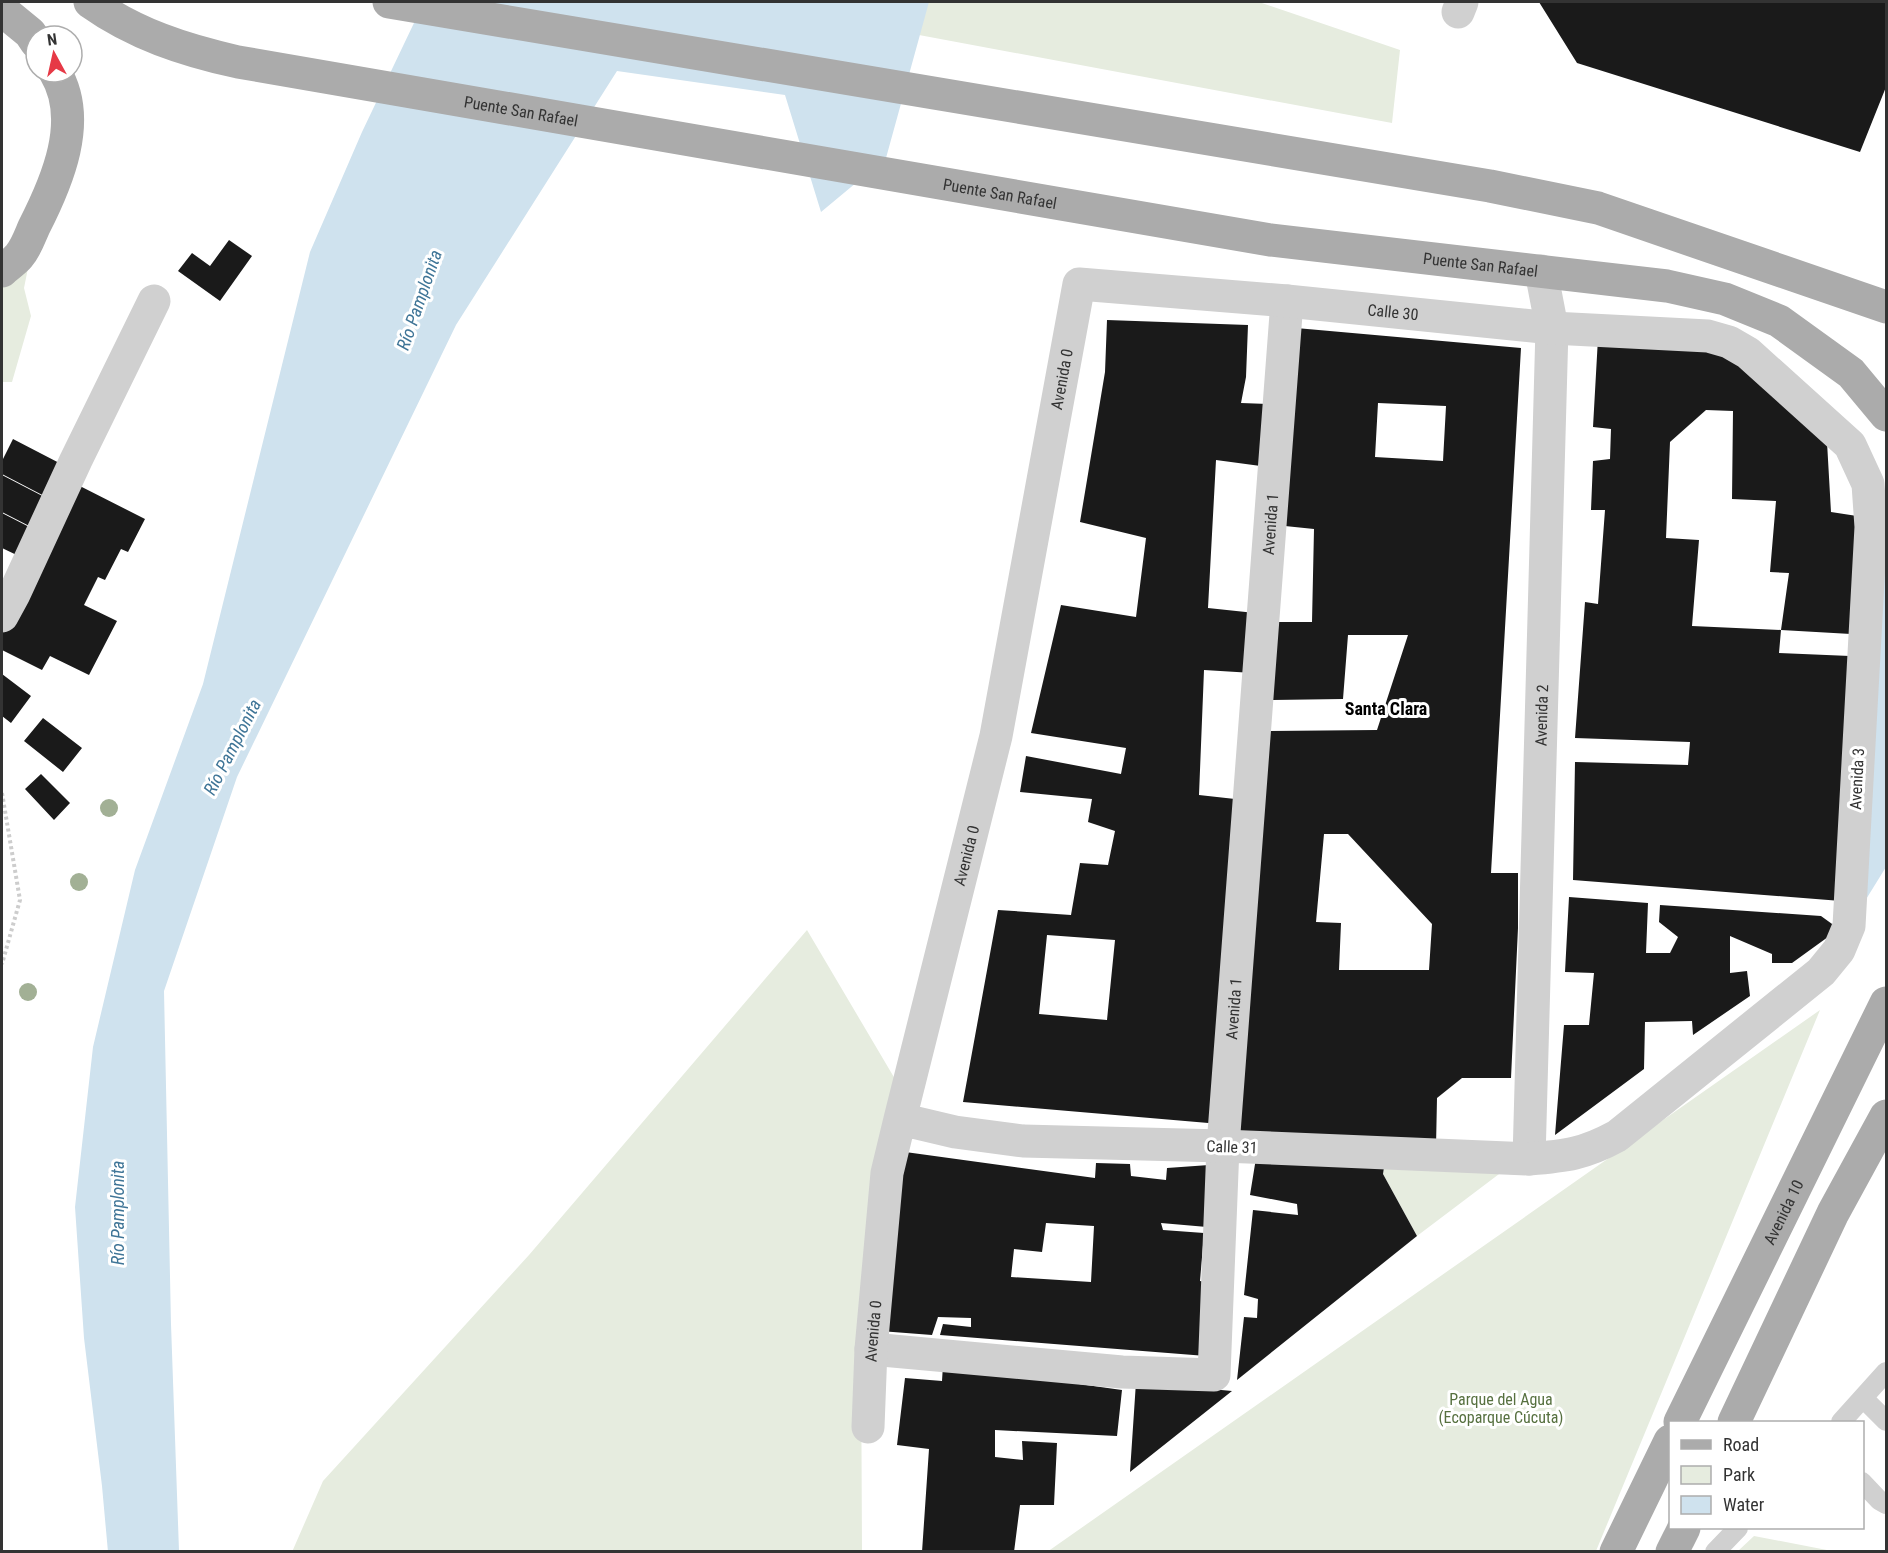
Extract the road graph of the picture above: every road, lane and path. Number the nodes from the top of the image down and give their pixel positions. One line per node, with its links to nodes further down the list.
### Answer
1 (72, 2): 3 (main road, Puente San Rafael)
2 (389, 2): 12 (main road)
3 (99, 8): 8 (main road, Puente San Rafael)
4 (2, 10): 5 (main road)
5 (24, 28)
6 (62, 84): 7 (main road)
7 (2, 271)
8 (1541, 271): 13 (street, Avenida 2); 15 (main road, Puente San Rafael)
9 (1079, 284): 11 (street, Calle 30); 21 (street, Avenida 0)
10 (154, 301): 16 (street)
11 (1287, 301): 13 (street, Calle 30); 22 (street, Avenida 1)
12 (1887, 307)
13 (1552, 328): 14 (street, Calle 30); 24 (street, Avenida 2)
14 (1708, 336): 23 (street, Avenida 3)
15 (1887, 415)
16 (2, 616)
17 (2, 793): 18 (path)
18 (2, 964)
19 (1883, 1009): 28 (main road, Avenida 10)
20 (1887, 1116): 29 (main road)
21 (900, 1119): 22 (street, Calle 31); 25 (street, Avenida 0)
22 (1223, 1146): 24 (street, Calle 31); 25 (street, Avenida 1)
23 (1566, 1156): 24 (street, Calle 31)
24 (1529, 1159)
25 (871, 1349): 32 (street, Avenida 0)
26 (1887, 1372): 27 (lane)
27 (1864, 1399): 30 (lane); 31 (lane)
28 (1680, 1421)
29 (1734, 1421)
30 (1842, 1421)
31 (1887, 1421)
32 (868, 1427)
33 (1669, 1445): 38 (main road)
34 (1864, 1483): 35 (lane)
35 (1887, 1504)
36 (1683, 1529): 39 (main road)
37 (1736, 1529): 40 (lane)
38 (1616, 1551)
39 (1672, 1551)
40 (1715, 1551)

